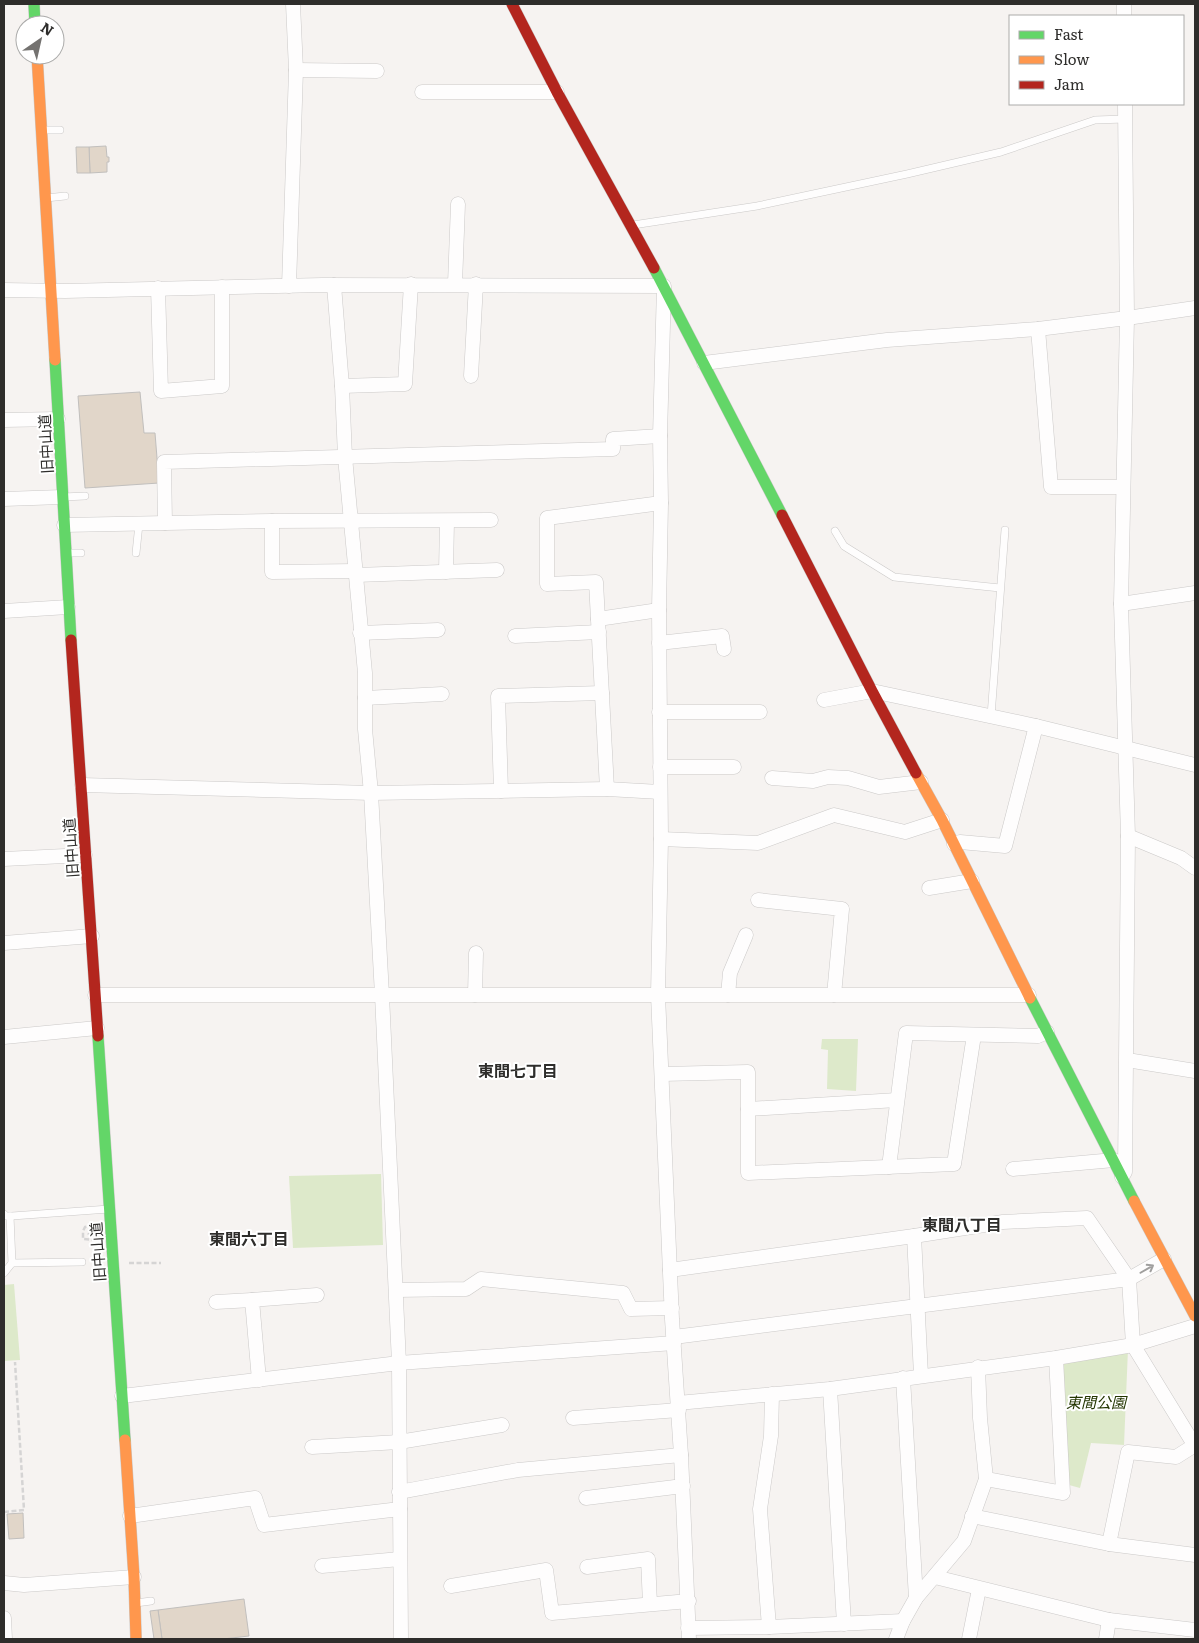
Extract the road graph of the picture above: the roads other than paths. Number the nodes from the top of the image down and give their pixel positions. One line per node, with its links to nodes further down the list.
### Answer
1 (293, 4): 4 (street)
2 (512, 4): 7 (main road)
3 (38, 65): 10 (main road, 旧中山道)
4 (296, 70): 5 (street); 20 (street)
5 (377, 71)
6 (422, 92): 7 (street)
7 (557, 92): 15 (main road)
8 (1125, 105): 9 (street)
9 (1125, 119): 15 (lane); 27 (street)
10 (42, 130): 11 (lane); 13 (main road, 旧中山道)
11 (60, 130)
12 (65, 196): 13 (lane)
13 (46, 198): 25 (main road, 旧中山道)
14 (458, 204): 17 (street)
15 (631, 226): 21 (main road)
16 (411, 284): 17 (street); 19 (street); 31 (street)
17 (455, 284): 18 (street)
18 (476, 284): 21 (street); 30 (street)
19 (334, 285): 20 (street); 31 (street)
20 (289, 286): 22 (street)
21 (664, 286): 29 (main road); 34 (street)
22 (222, 287): 23 (street); 23 (street)
23 (158, 288): 25 (street)
24 (4, 290): 25 (street)
25 (52, 291): 32 (main road, 旧中山道)
26 (1195, 308): 27 (street)
27 (1127, 318): 28 (street); 36 (street)
28 (1038, 328): 29 (street); 36 (street)
29 (704, 364): 68 (main road)
30 (471, 376)
31 (342, 386): 35 (street)
32 (58, 419): 33 (street); 38 (main road, 旧中山道)
33 (4, 420)
34 (660, 436): 35 (street); 40 (street)
35 (345, 457): 41 (street); 45 (street)
36 (1123, 487): 58 (street)
37 (85, 496): 38 (lane)
38 (62, 497): 39 (street); 47 (main road, 旧中山道)
39 (4, 499)
40 (661, 503): 61 (street); 62 (street)
41 (352, 520): 43 (street); 44 (street); 55 (street)
42 (491, 520): 44 (street)
43 (272, 521): 45 (street); 55 (street)
44 (447, 521): 54 (street)
45 (165, 523): 46 (street)
46 (139, 524): 47 (street); 52 (lane)
47 (64, 525): 50 (main road, 旧中山道)
48 (1005, 530): 56 (lane)
49 (835, 531): 56 (lane)
50 (65, 553): 51 (lane); 59 (main road, 旧中山道)
51 (81, 553)
52 (136, 553)
53 (497, 570): 54 (street)
54 (446, 572): 55 (street)
55 (356, 573): 64 (street)
56 (1000, 588): 75 (lane)
57 (1195, 593): 58 (street)
58 (1121, 604): 77 (street)
59 (68, 607): 60 (street); 83 (main road, 旧中山道)
60 (4, 610)
61 (659, 610): 62 (street); 66 (street)
62 (599, 625): 65 (street); 69 (street)
63 (438, 630): 64 (street)
64 (360, 632): 71 (street)
65 (515, 636)
66 (659, 643): 67 (street); 73 (street)
67 (724, 649)
68 (872, 691): 72 (street); 75 (street); 82 (main road)
69 (602, 693): 84 (street); 85 (street)
70 (442, 694): 71 (street)
71 (365, 698): 87 (street)
72 (824, 700)
73 (659, 712): 74 (street); 79 (street)
74 (760, 712)
75 (991, 716): 76 (street)
76 (1036, 726): 77 (street); 91 (street)
77 (1126, 746): 78 (street); 89 (street)
78 (1195, 765)
79 (660, 767): 80 (street); 86 (street)
80 (734, 767)
81 (772, 778): 82 (street)
82 (921, 782): 88 (main road)
83 (82, 785): 87 (street); 92 (main road, 旧中山道)
84 (607, 789): 85 (street); 86 (street)
85 (501, 791): 87 (street)
86 (660, 792): 90 (street)
87 (371, 793): 103 (street)
88 (942, 820): 90 (street); 91 (main road)
89 (1128, 836): 94 (street); 113 (street)
90 (661, 840): 105 (street)
91 (954, 844): 95 (main road)
92 (85, 855): 93 (street); 99 (main road, 旧中山道)
93 (4, 859)
94 (1195, 868)
95 (972, 881): 96 (street); 108 (main road)
96 (928, 888)
97 (758, 900): 107 (street)
98 (746, 935): 106 (street)
99 (92, 936): 100 (street); 102 (main road, 旧中山道)
100 (4, 943)
101 (476, 953): 104 (street)
102 (95, 995): 103 (street); 109 (main road, 旧中山道)
103 (382, 995): 104 (street); 131 (street)
104 (475, 995): 105 (street)
105 (658, 995): 106 (street); 115 (street)
106 (728, 995): 107 (street)
107 (834, 995): 108 (street)
108 (1029, 995): 110 (main road)
109 (97, 1028): 112 (street); 122 (main road, 旧中山道)
110 (1047, 1032): 111 (street); 118 (main road)
111 (974, 1035): 116 (street); 119 (street)
112 (4, 1037)
113 (1127, 1060): 114 (street); 121 (street)
114 (1195, 1071)
115 (662, 1074): 117 (street); 128 (street)
116 (897, 1100): 117 (street); 119 (street)
117 (748, 1109): 119 (street)
118 (1114, 1160): 120 (street); 121 (main road)
119 (888, 1167)
120 (1013, 1169)
121 (1122, 1177): 125 (main road)
122 (109, 1209): 123 (lane); 149 (main road, 旧中山道)
123 (7, 1215): 127 (lane)
124 (914, 1236): 128 (street); 130 (street); 135 (street)
125 (1164, 1259): 130 (street, one-way to 125); 137 (main road)
126 (82, 1262): 127 (lane)
127 (12, 1263): 129 (lane)
128 (670, 1270): 136 (street)
129 (4, 1273)
130 (1129, 1278): 135 (street); 140 (street)
131 (396, 1290): 136 (street); 142 (street)
132 (317, 1295): 133 (street)
133 (252, 1300): 134 (street); 146 (street)
134 (216, 1302)
135 (917, 1306): 139 (street); 144 (street)
136 (672, 1308): 139 (street)
137 (1195, 1316)
138 (1195, 1326): 140 (street)
139 (674, 1340): 142 (street); 150 (street)
140 (1133, 1345): 141 (street); 154 (street)
141 (1056, 1358): 143 (street); 157 (street)
142 (399, 1363): 146 (street); 153 (street)
143 (978, 1367): 144 (street); 157 (street)
144 (921, 1375): 145 (street)
145 (903, 1378): 147 (street); 174 (street)
146 (259, 1380): 149 (street)
147 (830, 1389): 148 (street); 182 (street)
148 (772, 1394): 150 (street); 183 (street)
149 (122, 1396): 162 (main road, 旧中山道)
150 (679, 1406): 151 (street); 156 (street)
151 (573, 1418)
152 (502, 1425): 153 (street)
153 (398, 1442): 155 (street); 159 (street)
154 (1195, 1446): 164 (street)
155 (312, 1447)
156 (681, 1455): 158 (street); 159 (street)
157 (986, 1479): 163 (street)
158 (683, 1486): 160 (street); 176 (street)
159 (399, 1492): 161 (street)
160 (586, 1498)
161 (400, 1509): 162 (street); 166 (street)
162 (130, 1516): 169 (main road, 旧中山道)
163 (972, 1516): 164 (street); 170 (street)
164 (1109, 1544): 165 (street)
165 (1195, 1555)
166 (400, 1559): 167 (street); 188 (street)
167 (322, 1566)
168 (588, 1567): 178 (street)
169 (134, 1577): 171 (street); 177 (main road, 旧中山道)
170 (934, 1577): 173 (street); 174 (street)
171 (4, 1584)
172 (451, 1586): 178 (street)
173 (979, 1589): 180 (street); 190 (street)
174 (916, 1598): 181 (street)
175 (150, 1601): 177 (lane)
176 (689, 1601): 178 (street); 185 (street)
177 (135, 1603): 187 (main road, 旧中山道)
178 (650, 1604)
179 (4, 1618): 186 (street)
180 (1109, 1620): 184 (street); 191 (street)
181 (903, 1621): 182 (street); 189 (street)
182 (844, 1624): 183 (street)
183 (769, 1627): 185 (street)
184 (1195, 1630)
185 (689, 1634)
186 (5, 1639)
187 (136, 1639)
188 (401, 1639)
189 (896, 1639)
190 (969, 1639)
191 (1106, 1639)

